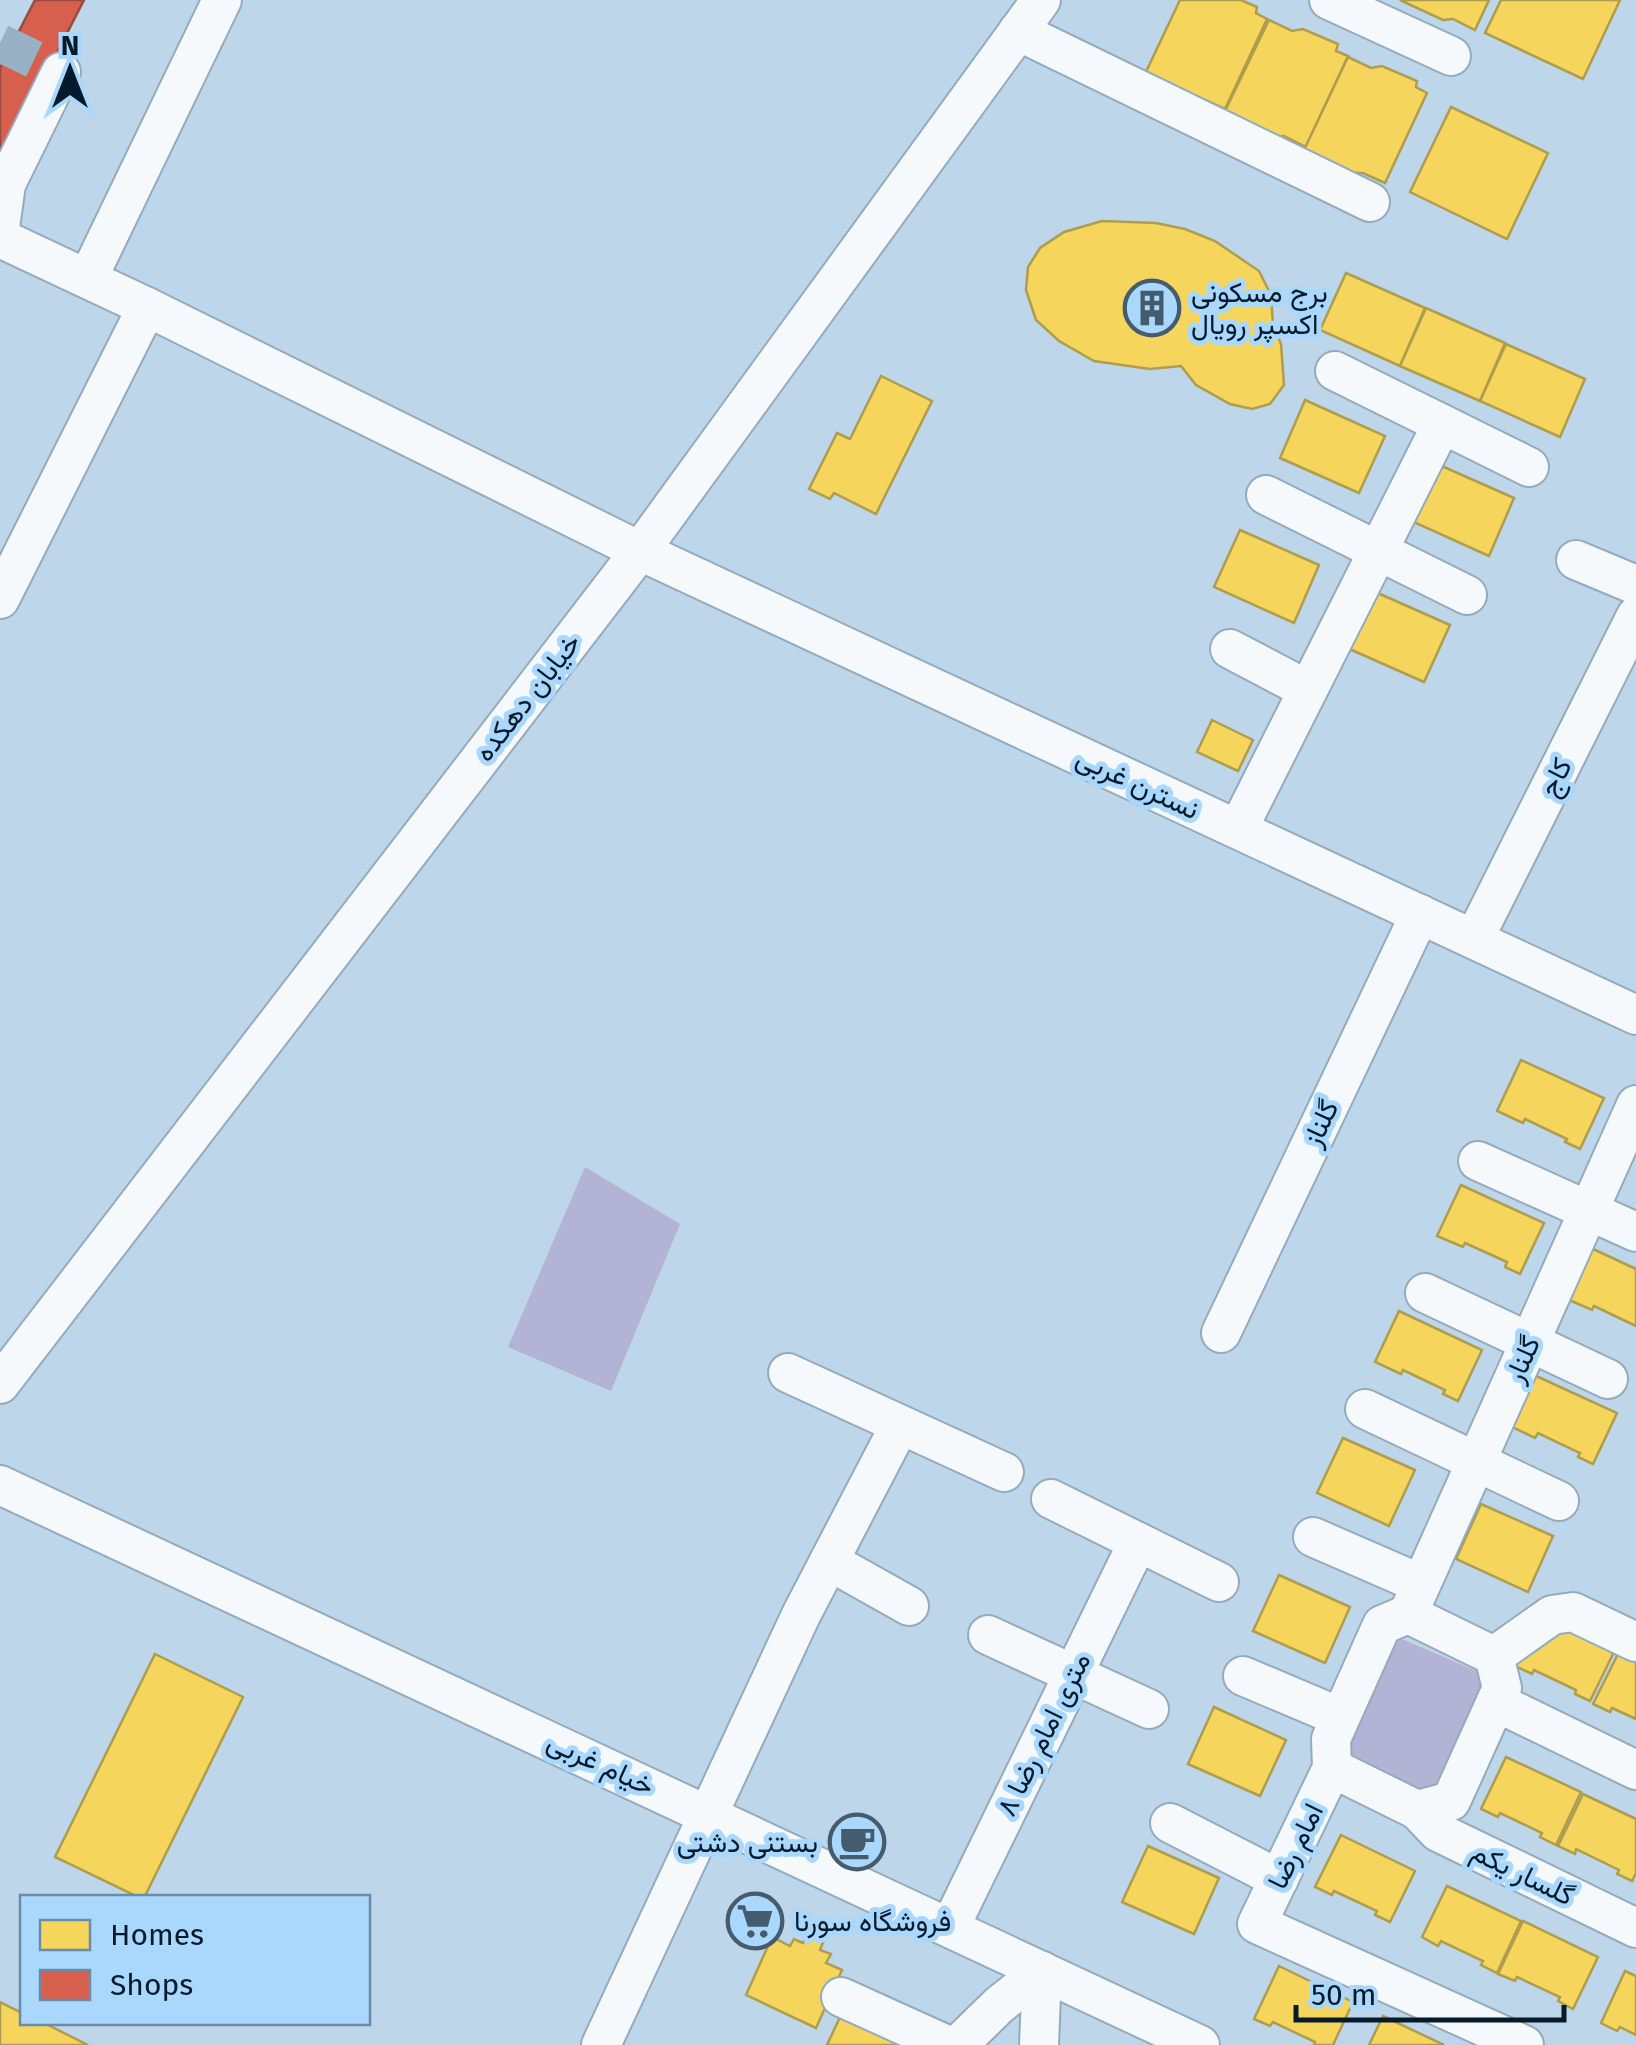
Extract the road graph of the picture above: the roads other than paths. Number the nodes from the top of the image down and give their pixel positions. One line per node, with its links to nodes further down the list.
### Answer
1 (222, 0): 10 (street)
2 (1041, 0): 4 (street, خیابان دهکده)
3 (1329, 0): 5 (street)
4 (1018, 31): 7 (street); 16 (street, خیابان دهکده)
5 (1450, 56)
6 (61, 72): 8 (street)
7 (1370, 202)
8 (0, 227)
9 (0, 238): 10 (street, نسترن غربی)
10 (88, 278): 11 (street, نسترن غربی)
11 (148, 307): 16 (street, نسترن غربی); 21 (street)
12 (1335, 371): 13 (street)
13 (1442, 424): 14 (street); 17 (street)
14 (1530, 467)
15 (1266, 495): 17 (street)
16 (640, 550): 25 (street, نسترن غربی); 38 (street, خیابان دهکده)
17 (1378, 550): 20 (street); 24 (street)
18 (1576, 560): 19 (street)
19 (1636, 585)
20 (1468, 594)
21 (0, 599)
22 (1636, 616): 27 (street, کاج)
23 (1230, 649): 24 (street)
24 (1308, 690): 25 (street)
25 (1238, 829): 26 (street, نسترن غربی)
26 (1420, 914): 27 (street, نسترن غربی); 34 (street, گلناز)
27 (1474, 939): 28 (street, نسترن غربی)
28 (1636, 1015)
29 (1636, 1105): 31 (street, گلنار)
30 (1478, 1161): 31 (street)
31 (1588, 1211): 32 (street); 35 (street, گلنار)
32 (1636, 1232)
33 (1425, 1293): 35 (street)
34 (1221, 1333)
35 (1530, 1342): 37 (street); 41 (street, گلنار)
36 (788, 1374): 40 (street)
37 (1608, 1380)
38 (0, 1384)
39 (1365, 1408): 41 (street)
40 (900, 1424): 42 (street); 48 (street)
41 (1476, 1462): 45 (street); 50 (street, گلنار)
42 (1004, 1472)
43 (0, 1485): 63 (street, خیام غربی)
44 (1051, 1499): 47 (street)
45 (1558, 1500)
46 (1314, 1537): 50 (street)
47 (1138, 1542): 49 (street); 55 (street, ۸ متری امام رضا)
48 (830, 1561): 51 (street); 63 (street)
49 (1220, 1582)
50 (1414, 1599): 54 (street); 59 (street)
51 (910, 1606)
52 (988, 1636): 55 (street)
53 (1636, 1642): 54 (street)
54 (1494, 1656): 57 (street)
55 (1072, 1674): 58 (street); 66 (street, ۸ متری امام رضا)
56 (1243, 1676): 59 (street)
57 (1496, 1702): 61 (street); 62 (street)
58 (1149, 1709)
59 (1340, 1717): 60 (street)
60 (1332, 1768): 62 (street); 65 (street, امام رضا)
61 (1636, 1770)
62 (1416, 1810): 67 (street, گلسار یکم)
63 (710, 1814): 66 (street, خیام غربی); 70 (street)
64 (1170, 1823): 65 (street)
65 (1279, 1879): 75 (street, امام رضا)
66 (950, 1927): 68 (street, خیام غربی)
67 (1636, 1928)
68 (1042, 1970): 72 (street); 73 (street); 74 (street, خیام غربی)
69 (841, 1997): 71 (street)
70 (601, 2045)
71 (946, 2045)
72 (958, 2045)
73 (1039, 2045)
74 (1200, 2045)
75 (1524, 2045)

